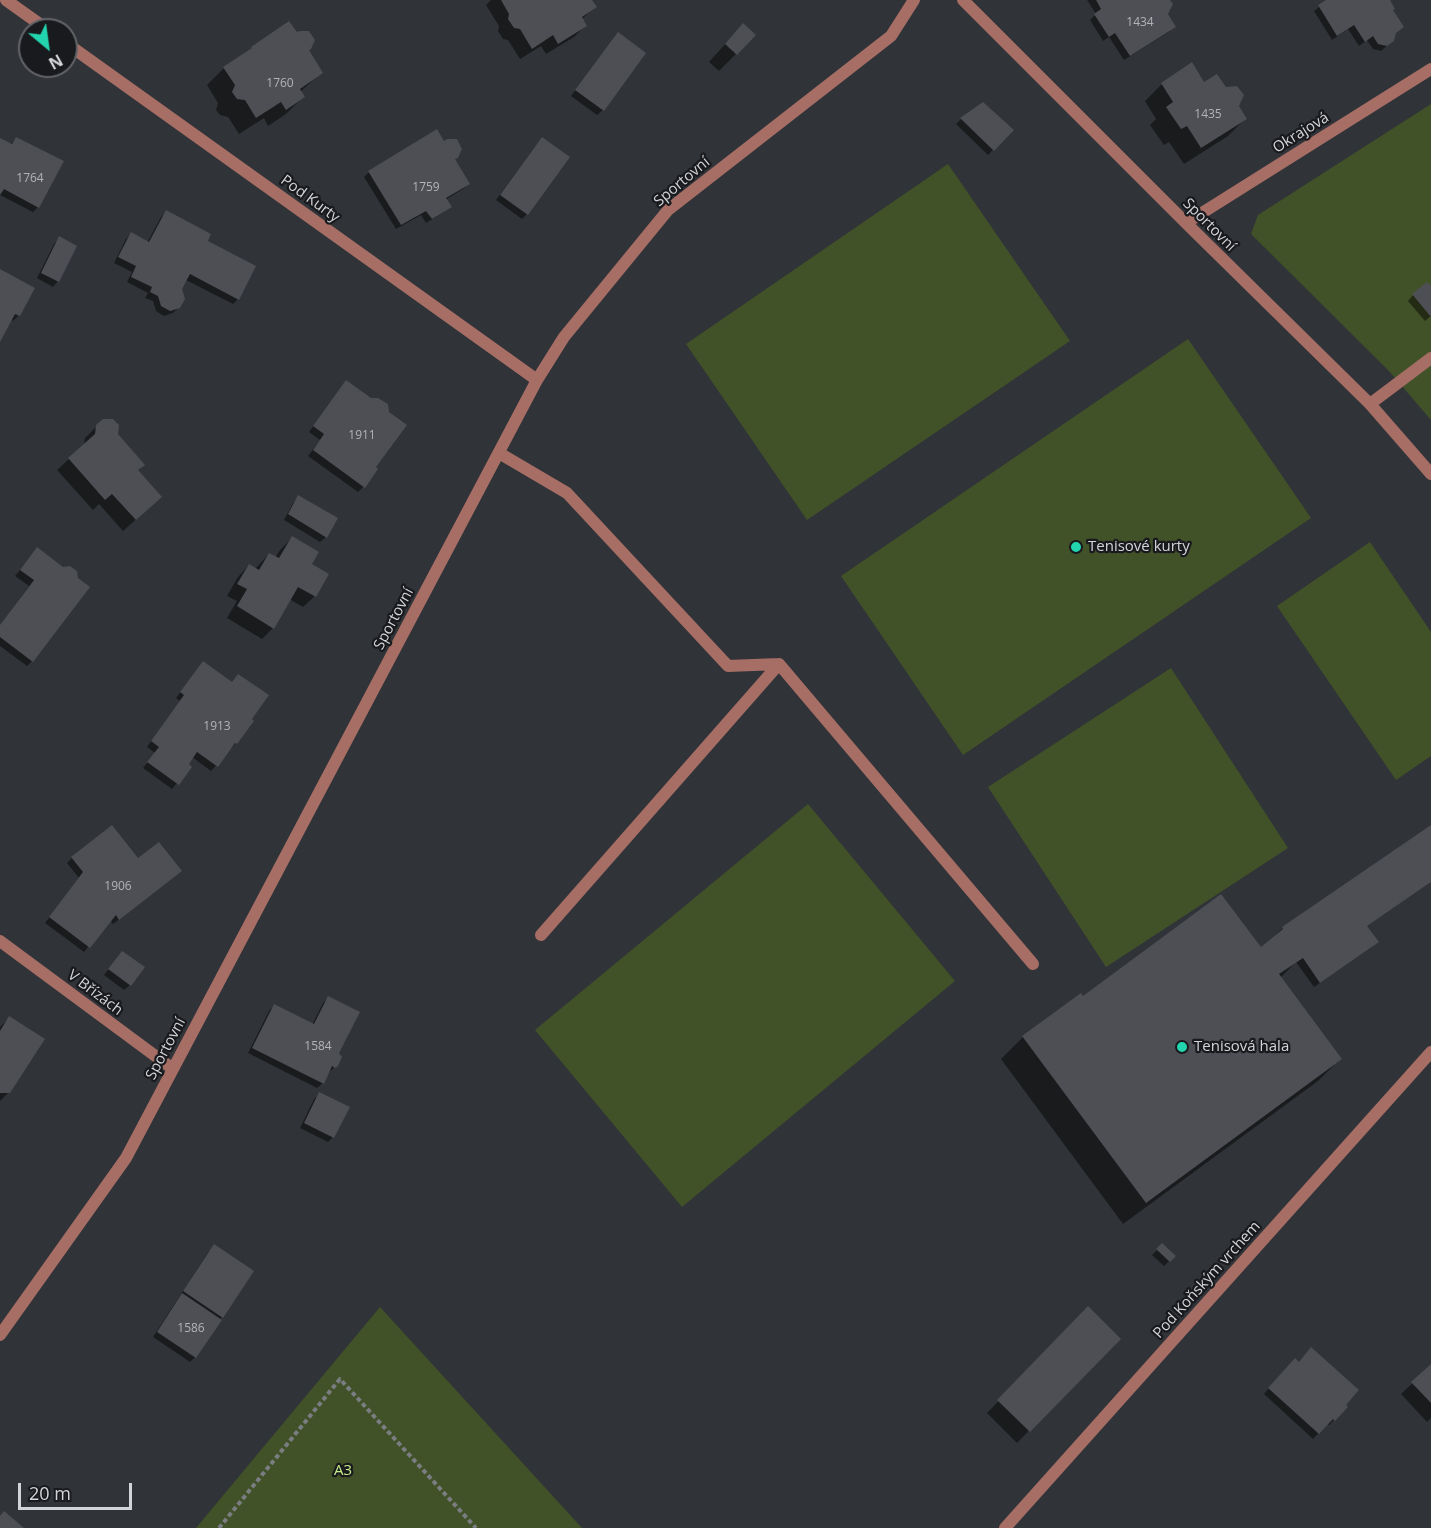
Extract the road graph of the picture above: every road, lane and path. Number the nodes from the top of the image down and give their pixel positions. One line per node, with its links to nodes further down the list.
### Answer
1 (6, 0): 4 (street)
2 (914, 0): 9 (street, Sportovní)
3 (971, 2): 7 (street, Sportovní)
4 (31, 18)
5 (78, 52): 9 (street, Pod Kurty)
6 (1431, 69): 7 (street, Okrajová)
7 (1186, 223): 10 (street, Sportovní)
8 (1431, 358): 10 (street)
9 (537, 380): 11 (street, Sportovní)
10 (1370, 404): 12 (street, Sportovní)
11 (499, 453): 13 (street); 18 (street, Sportovní)
12 (1431, 474)
13 (779, 664): 14 (street); 16 (street)
14 (541, 935)
15 (0, 941): 18 (street, V Břízách)
16 (1033, 964)
17 (1431, 1052): 22 (street, Pod Koňským vrchem)
18 (172, 1069): 19 (street, Sportovní)
19 (0, 1335)
20 (219, 1528): 21 (path)
21 (476, 1528)
22 (1005, 1528)

